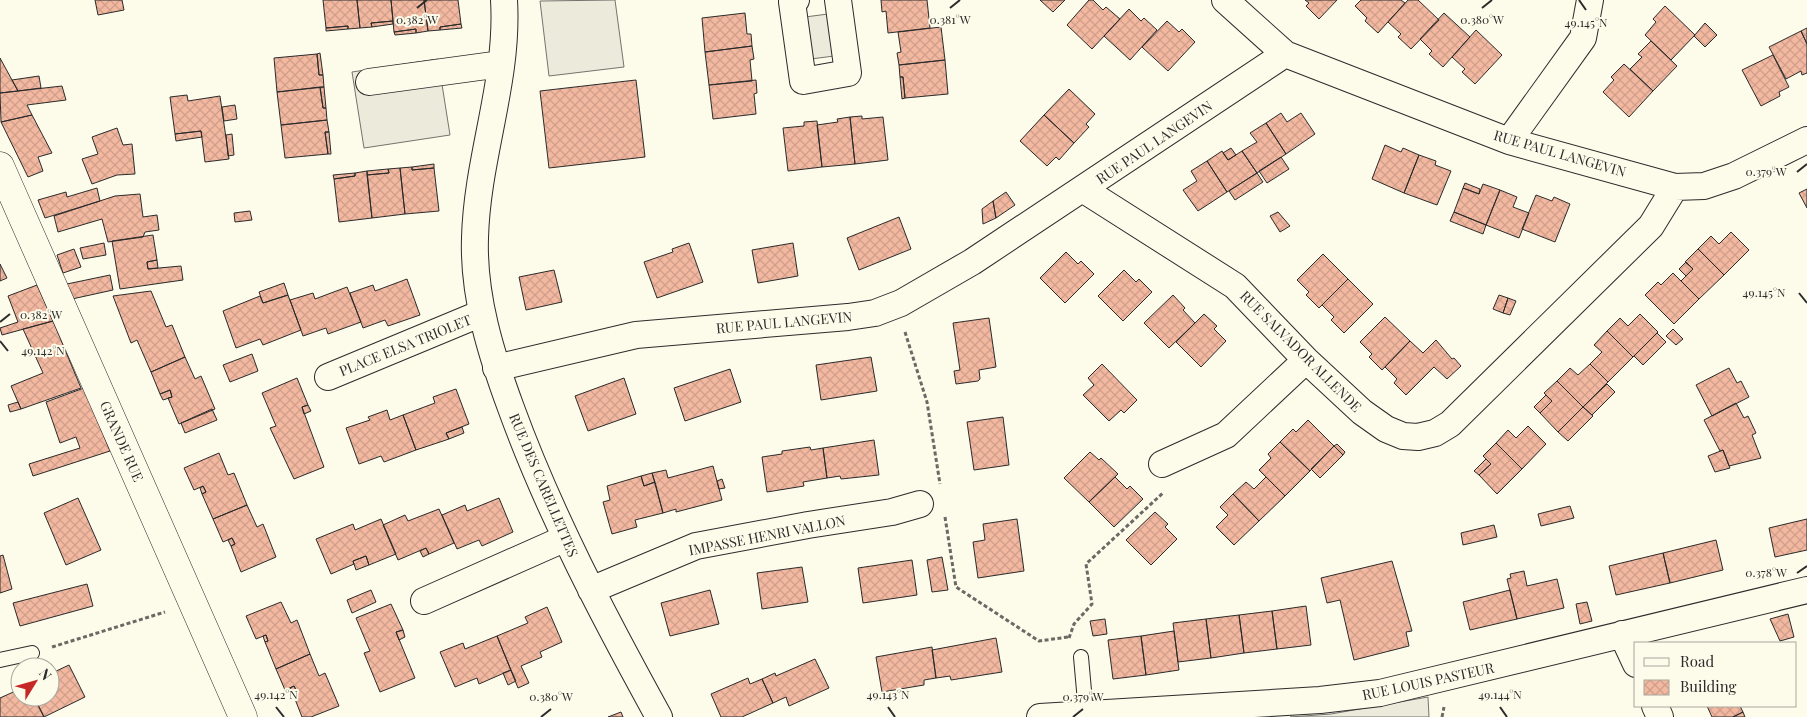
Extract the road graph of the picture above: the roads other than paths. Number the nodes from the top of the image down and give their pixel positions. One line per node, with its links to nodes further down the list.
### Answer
1 (504, 0): 7 (street, RUE DES CARELLETTES)
2 (796, 0): 3 (street)
3 (838, 0)
4 (1225, 0): 6 (street)
5 (1590, 0): 10 (street)
6 (1285, 54): 10 (street, RUE PAUL LANGEVIN); 13 (street, RUE PAUL LANGEVIN)
7 (501, 64): 8 (street); 14 (street, RUE DES CARELLETTES)
8 (369, 82)
9 (1807, 140): 12 (street, RUE PAUL LANGEVIN)
10 (1509, 141): 12 (street, RUE PAUL LANGEVIN)
11 (0, 166): 30 (street, GRANDE RUE)
12 (1675, 187): 15 (street, RUE SALVADOR ALLENDE)
13 (1084, 190): 15 (street, RUE SALVADOR ALLENDE); 16 (street, RUE PAUL LANGEVIN)
14 (482, 314): 16 (street, RUE DES CARELLETTES); 17 (street, PLACE ELSA TRIOLET)
15 (1306, 360): 18 (street)
16 (496, 368): 20 (street, RUE DES CARELLETTES)
17 (328, 377)
18 (1162, 464)
19 (935, 501): 21 (street, IMPASSE HENRI VALLON)
20 (566, 538): 21 (street, RUE DES CARELLETTES); 23 (street)
21 (591, 590): 31 (street, RUE DES CARELLETTES)
22 (1807, 590): 24 (street, RUE LOUIS PASTEUR)
23 (424, 601)
24 (1622, 634): 28 (street); 29 (street, RUE LOUIS PASTEUR)
25 (32, 653): 27 (lane)
26 (1081, 657): 29 (lane)
27 (0, 660)
28 (1634, 660)
29 (1086, 713): 32 (street, RUE LOUIS PASTEUR)
30 (243, 717)
31 (659, 717)
32 (1040, 717)

